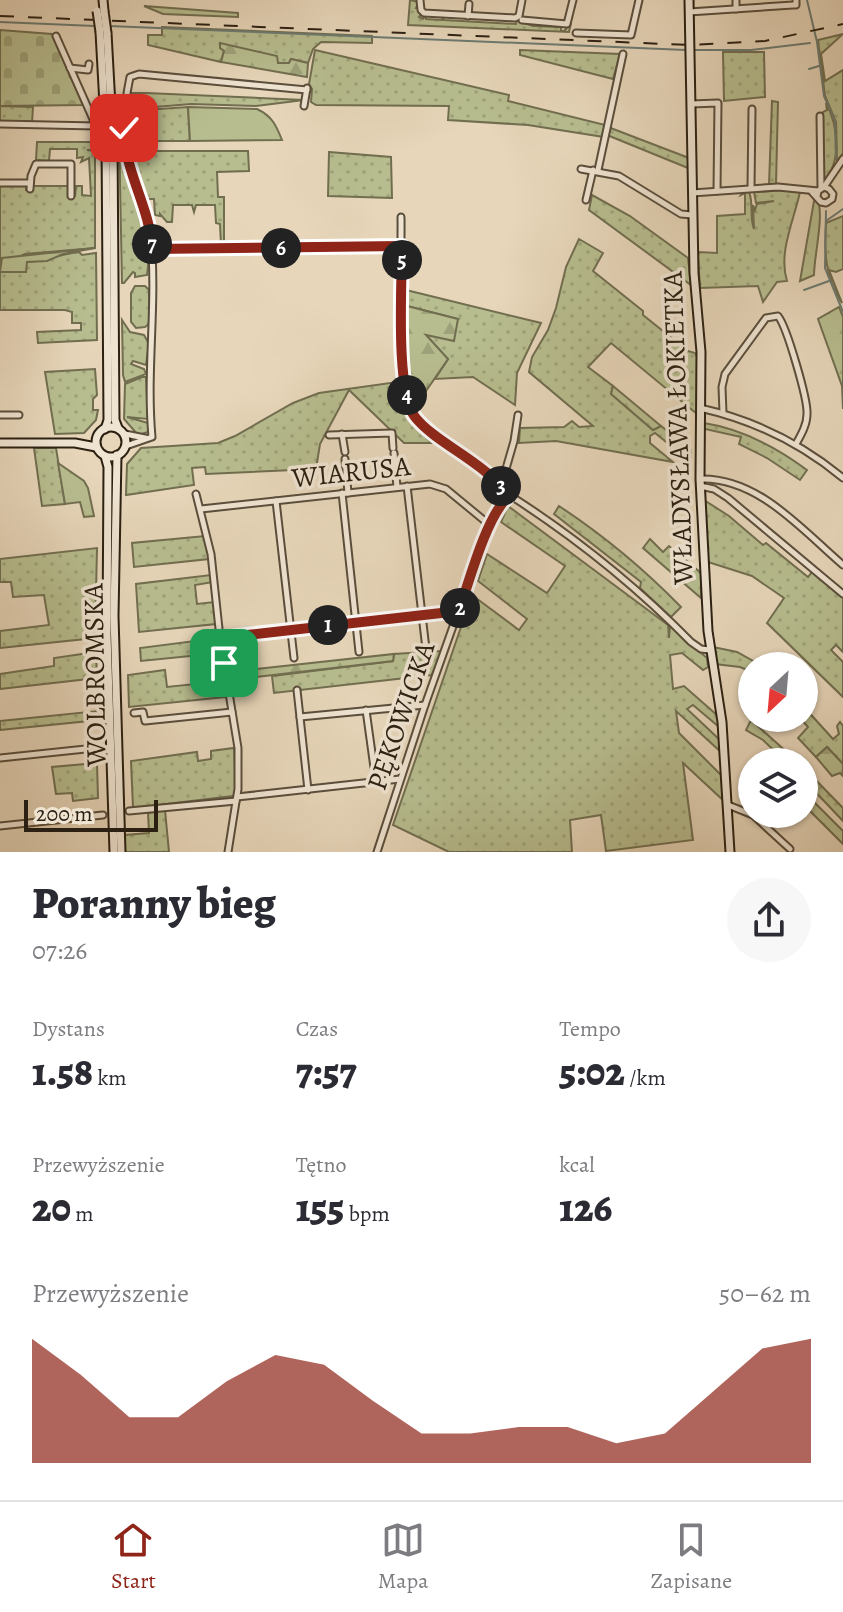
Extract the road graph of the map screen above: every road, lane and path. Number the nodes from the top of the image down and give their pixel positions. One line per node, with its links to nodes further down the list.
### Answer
1 (95, 0): 13 (main road)
2 (103, 0): 13 (main road)
3 (420, 0): 15 (street)
4 (522, 0): 15 (street)
5 (573, 0): 16 (street)
6 (639, 0): 18 (street)
7 (689, 0): 14 (main road, WŁADYSŁAWA ŁOKIETKA)
8 (736, 0): 12 (street)
9 (796, 2): 10 (street)
10 (760, 3): 12 (street)
11 (469, 4): 15 (street)
12 (736, 9): 14 (street)
13 (100, 11): 17 (main road, bridge)
14 (689, 12): 23 (main road, WŁADYSŁAWA ŁOKIETKA)
15 (468, 16)
16 (522, 20)
17 (103, 32): 49 (main road); 50 (main road)
18 (576, 33)
19 (56, 36): 22 (street)
20 (623, 54): 30 (street)
21 (89, 64): 22 (street)
22 (70, 68): 27 (street)
23 (691, 104): 35 (street); 37 (main road, WŁADYSŁAWA ŁOKIETKA)
24 (304, 106): 43 (street)
25 (752, 109): 33 (street)
26 (820, 116): 36 (street)
27 (0, 124)
28 (843, 159): 31 (street)
29 (581, 169): 30 (street)
30 (596, 170): 39 (street); 40 (street)
31 (834, 173): 34 (street); 36 (street)
32 (0, 183): 38 (street)
33 (751, 188): 35 (street); 36 (street)
34 (831, 190): 36 (street); 36 (street)
35 (717, 191): 37 (street)
36 (818, 191)
37 (692, 193): 40 (main road, WŁADYSŁAWA ŁOKIETKA)
38 (71, 196)
39 (586, 200)
40 (692, 215): 44 (main road, WŁADYSŁAWA ŁOKIETKA)
41 (401, 217): 42 (street)
42 (402, 246): 43 (street); 65 (street)
43 (152, 249): 54 (street)
44 (700, 408): 45 (street); 63 (main road, WŁADYSŁAWA ŁOKIETKA)
45 (723, 413): 57 (street); 57 (street)
46 (0, 415): 47 (street)
47 (19, 415)
48 (518, 415): 65 (street)
49 (105, 429): 50 (main road); 53 (main road)
50 (122, 431): 54 (street); 58 (main road)
51 (342, 434): 52 (street); 66 (street); 67 (street)
52 (329, 435)
53 (97, 437): 56 (main road); 59 (main road)
54 (146, 438): 58 (street)
55 (0, 443): 56 (main road)
56 (75, 443): 59 (main road)
57 (796, 444): 62 (street)
58 (126, 446): 60 (main road)
59 (96, 447): 61 (main road)
60 (117, 455): 61 (main road); 69 (main road)
61 (105, 456): 69 (main road)
62 (843, 478)
63 (700, 482): 74 (street); 75 (street); 82 (main road, WŁADYSŁAWA ŁOKIETKA)
64 (407, 486): 66 (street, WIARUSA); 73 (street, WIARUSA); 77 (street)
65 (501, 486): 70 (street)
66 (397, 487): 67 (street, WIARUSA)
67 (345, 493): 71 (street, WIARUSA); 78 (street)
68 (196, 494): 72 (street)
69 (111, 497): 102 (main road, WOLBROMSKA); 103 (main road, WOLBROMSKA)
70 (507, 498): 73 (street, PĘKOWICKA); 82 (street)
71 (276, 501): 72 (street, WIARUSA); 79 (street)
72 (201, 509): 80 (street)
73 (491, 526): 76 (street, PĘKOWICKA)
74 (843, 565)
75 (843, 594)
76 (459, 611): 77 (street); 86 (street, PĘKOWICKA)
77 (422, 614): 78 (street); 81 (street)
78 (356, 621): 79 (street); 83 (street)
79 (290, 629): 80 (street); 84 (street)
80 (220, 638): 88 (street)
81 (426, 649)
82 (710, 650): 97 (main road, WŁADYSŁAWA ŁOKIETKA)
83 (359, 652)
84 (294, 658)
85 (297, 690): 90 (street)
86 (425, 705): 87 (street); 93 (street, PĘKOWICKA)
87 (366, 710): 90 (street); 94 (street)
88 (232, 712): 89 (street); 96 (street)
89 (134, 713)
90 (300, 717): 95 (street)
91 (95, 748): 92 (street)
92 (0, 758)
93 (400, 779): 94 (street); 105 (street, PĘKOWICKA)
94 (376, 782): 95 (street)
95 (308, 790): 96 (street)
96 (236, 799): 98 (street); 104 (street)
97 (728, 805): 101 (street); 106 (main road, WŁADYSŁAWA ŁOKIETKA)
98 (129, 811)
99 (103, 815): 100 (street)
100 (0, 826)
101 (790, 849)
102 (114, 852)
103 (121, 852)
104 (228, 852)
105 (377, 852)
106 (730, 852)

